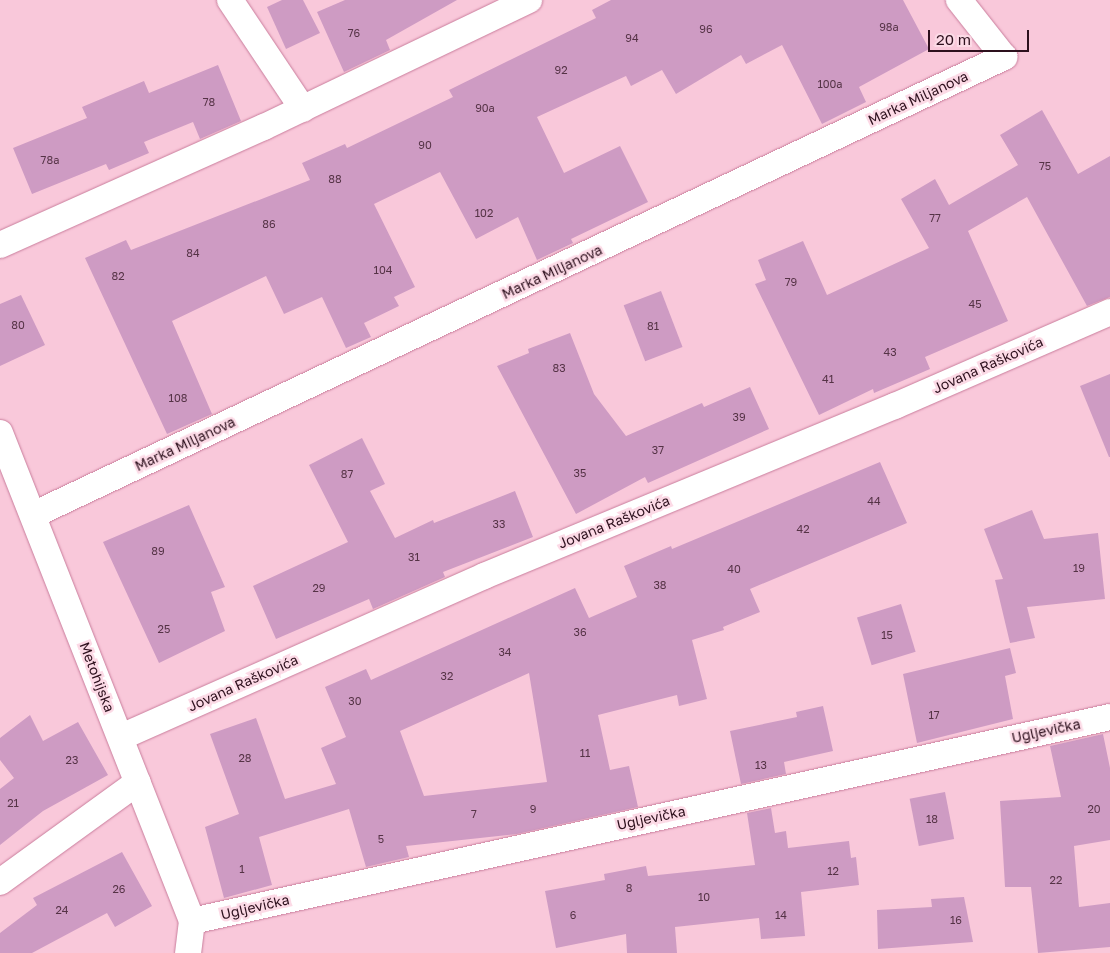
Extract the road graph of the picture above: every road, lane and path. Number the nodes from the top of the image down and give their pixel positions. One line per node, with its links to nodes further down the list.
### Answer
1 (230, 0): 4 (street)
2 (529, 0): 4 (street)
3 (959, 0): 8 (street, Marka Miljanova)
4 (303, 108): 5 (street)
5 (0, 246)
6 (1110, 312): 10 (street, Jovana Raškovića)
7 (0, 433): 8 (street, Metohijska)
8 (33, 515): 10 (street, Metohijska)
9 (1110, 717): 13 (street, Ugljevička)
10 (120, 737): 11 (street, Metohijska)
11 (138, 782): 12 (street); 13 (street, Metohijska)
12 (0, 882)
13 (192, 921): 14 (street)
14 (188, 953)

